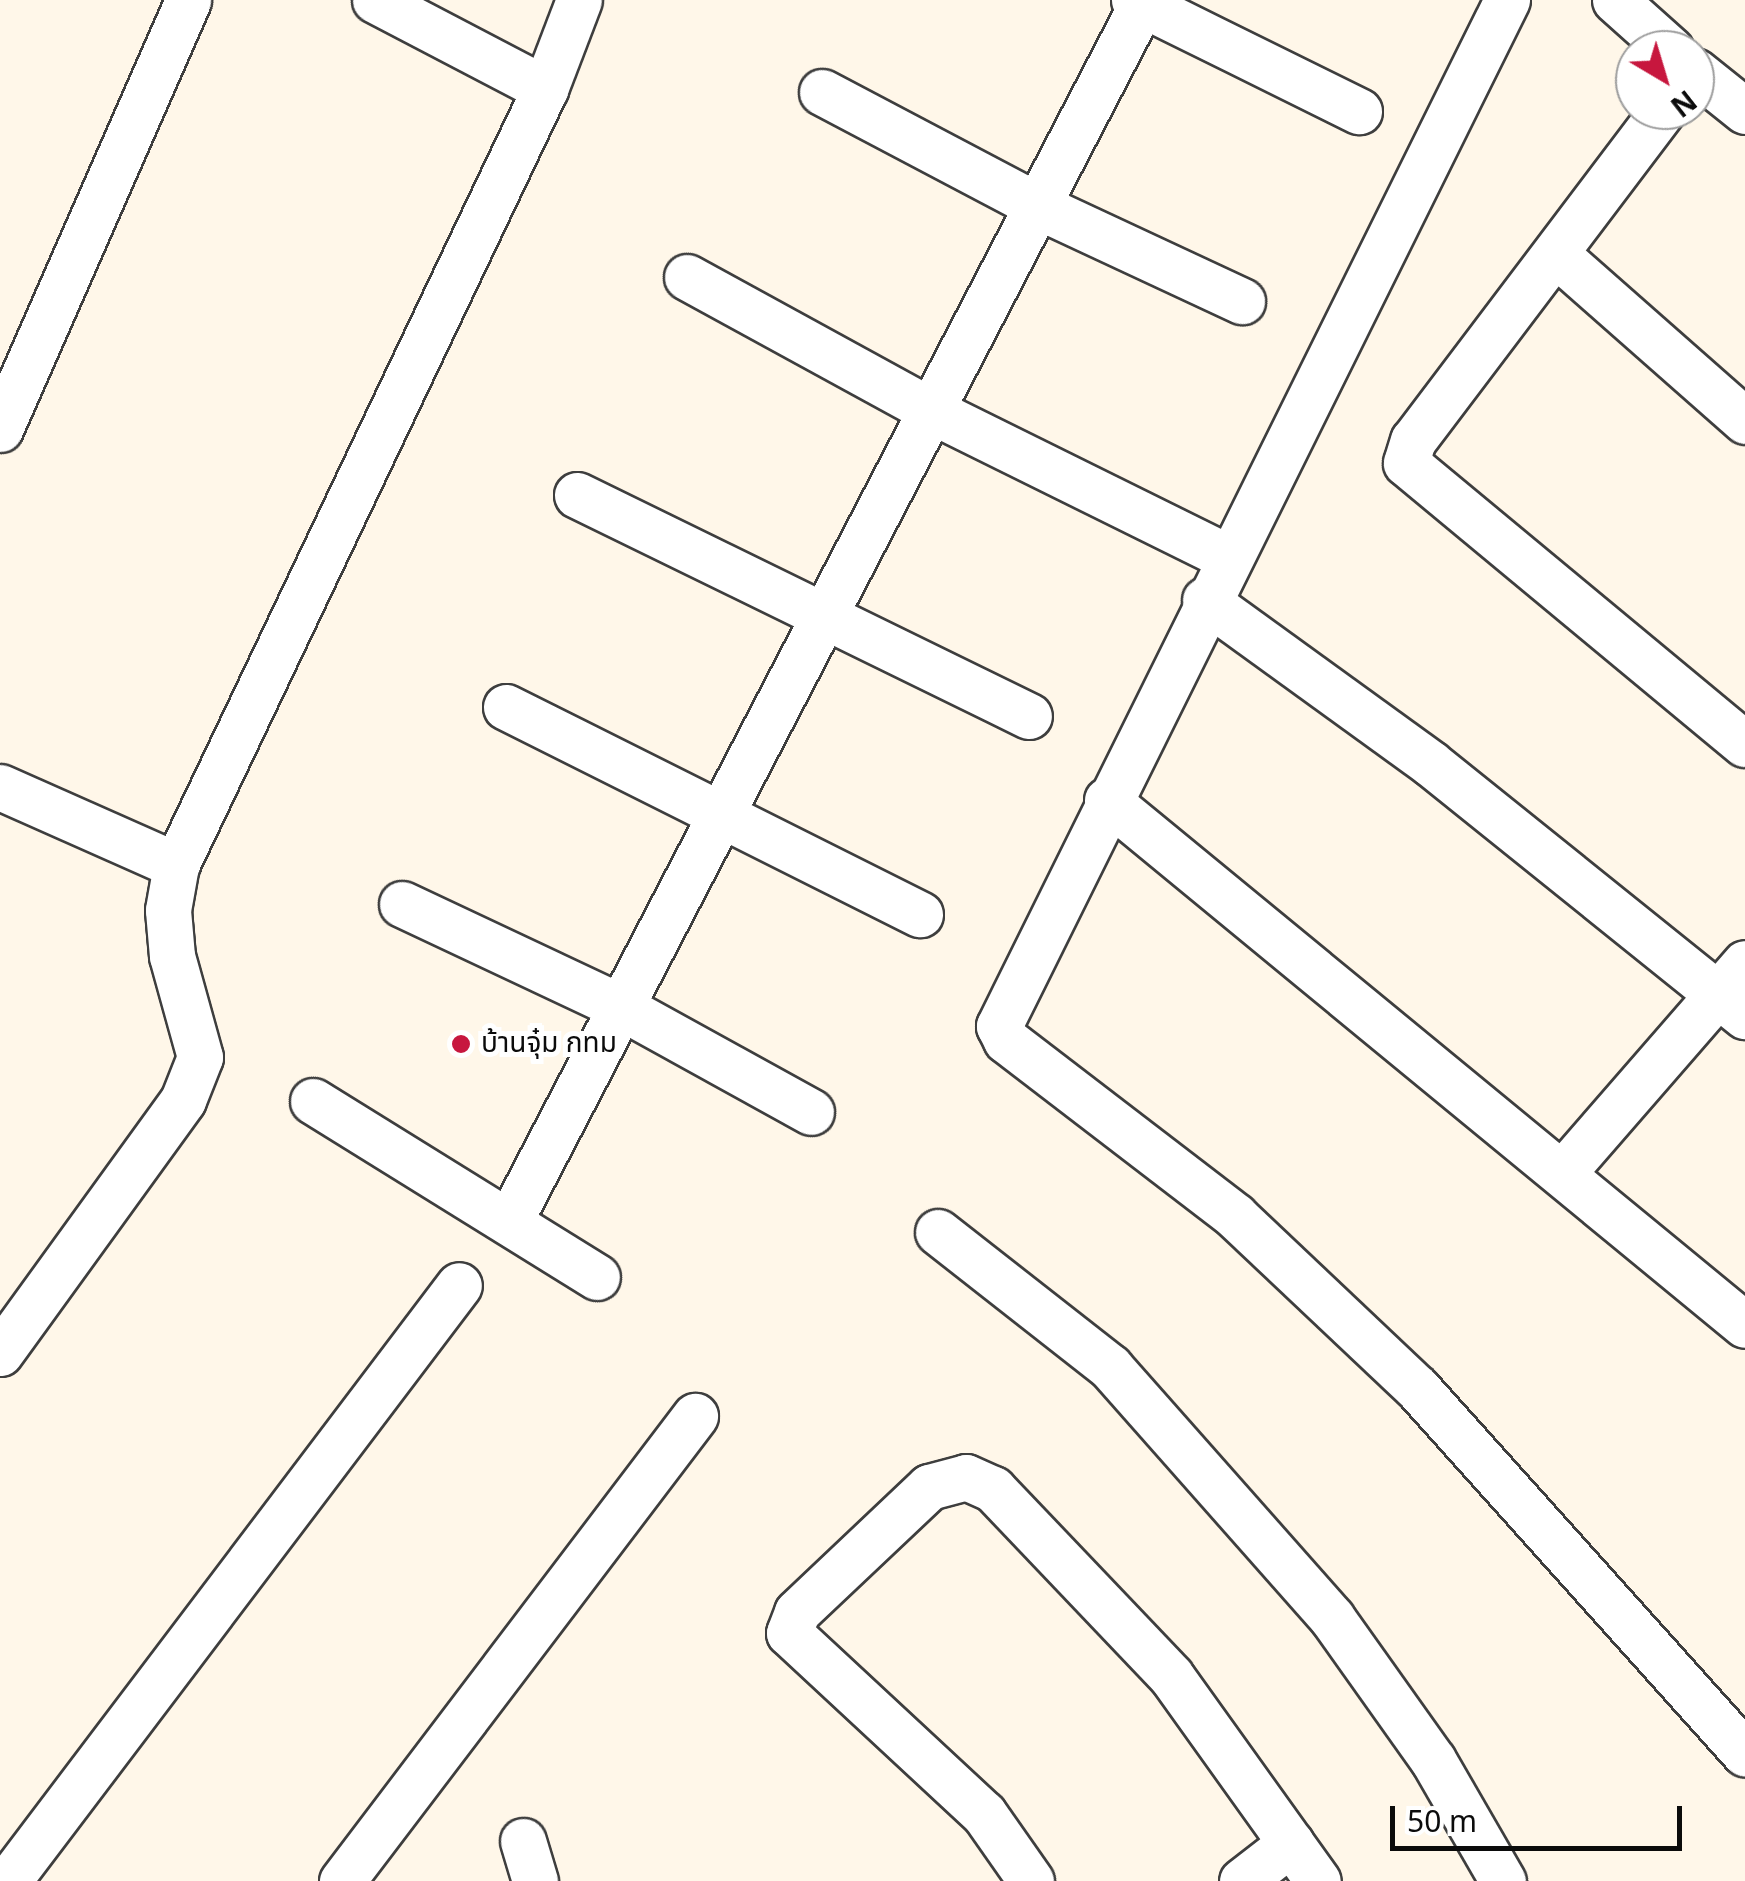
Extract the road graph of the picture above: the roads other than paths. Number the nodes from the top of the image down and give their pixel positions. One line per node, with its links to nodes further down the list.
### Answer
1 (188, 0): 20 (street)
2 (375, 0): 9 (street)
3 (579, 0): 9 (street)
4 (1508, 0): 22 (street)
5 (1615, 0): 7 (street)
6 (1140, 1): 11 (street); 14 (street)
7 (1649, 30)
8 (1715, 87): 12 (street)
9 (545, 88): 31 (street)
10 (822, 92): 14 (street)
11 (1359, 110)
12 (1745, 111)
13 (1648, 130): 15 (street)
14 (1040, 207): 17 (street); 18 (street)
15 (1557, 255): 19 (street); 27 (street)
16 (687, 277): 18 (street)
17 (1242, 301)
18 (928, 409): 22 (street); 24 (street)
19 (1745, 421)
20 (0, 430)
21 (577, 496): 24 (street)
22 (1226, 557): 23 (street)
23 (1205, 600): 29 (street); 34 (street)
24 (822, 615): 26 (street); 30 (street)
25 (506, 707): 30 (street)
26 (1029, 716)
27 (1745, 744)
28 (0, 786): 31 (street)
29 (1107, 800): 38 (street); 46 (street)
30 (724, 811): 33 (street); 35 (street)
31 (176, 865): 44 (street)
32 (402, 904): 35 (street)
33 (920, 914)
34 (1736, 991): 38 (street)
35 (620, 1008): 37 (street); 39 (street)
36 (313, 1102): 39 (street)
37 (811, 1112)
38 (1565, 1170): 43 (street)
39 (510, 1220): 41 (street)
40 (938, 1232): 53 (street)
41 (597, 1277)
42 (459, 1285): 48 (street)
43 (1745, 1324)
44 (0, 1353)
45 (695, 1416): 49 (street)
46 (1745, 1754)
47 (1291, 1843): 50 (street); 51 (street); 52 (street)
48 (21, 1866)
49 (342, 1881)
50 (1032, 1881)
51 (1242, 1881)
52 (1318, 1881)
53 (1503, 1881)

